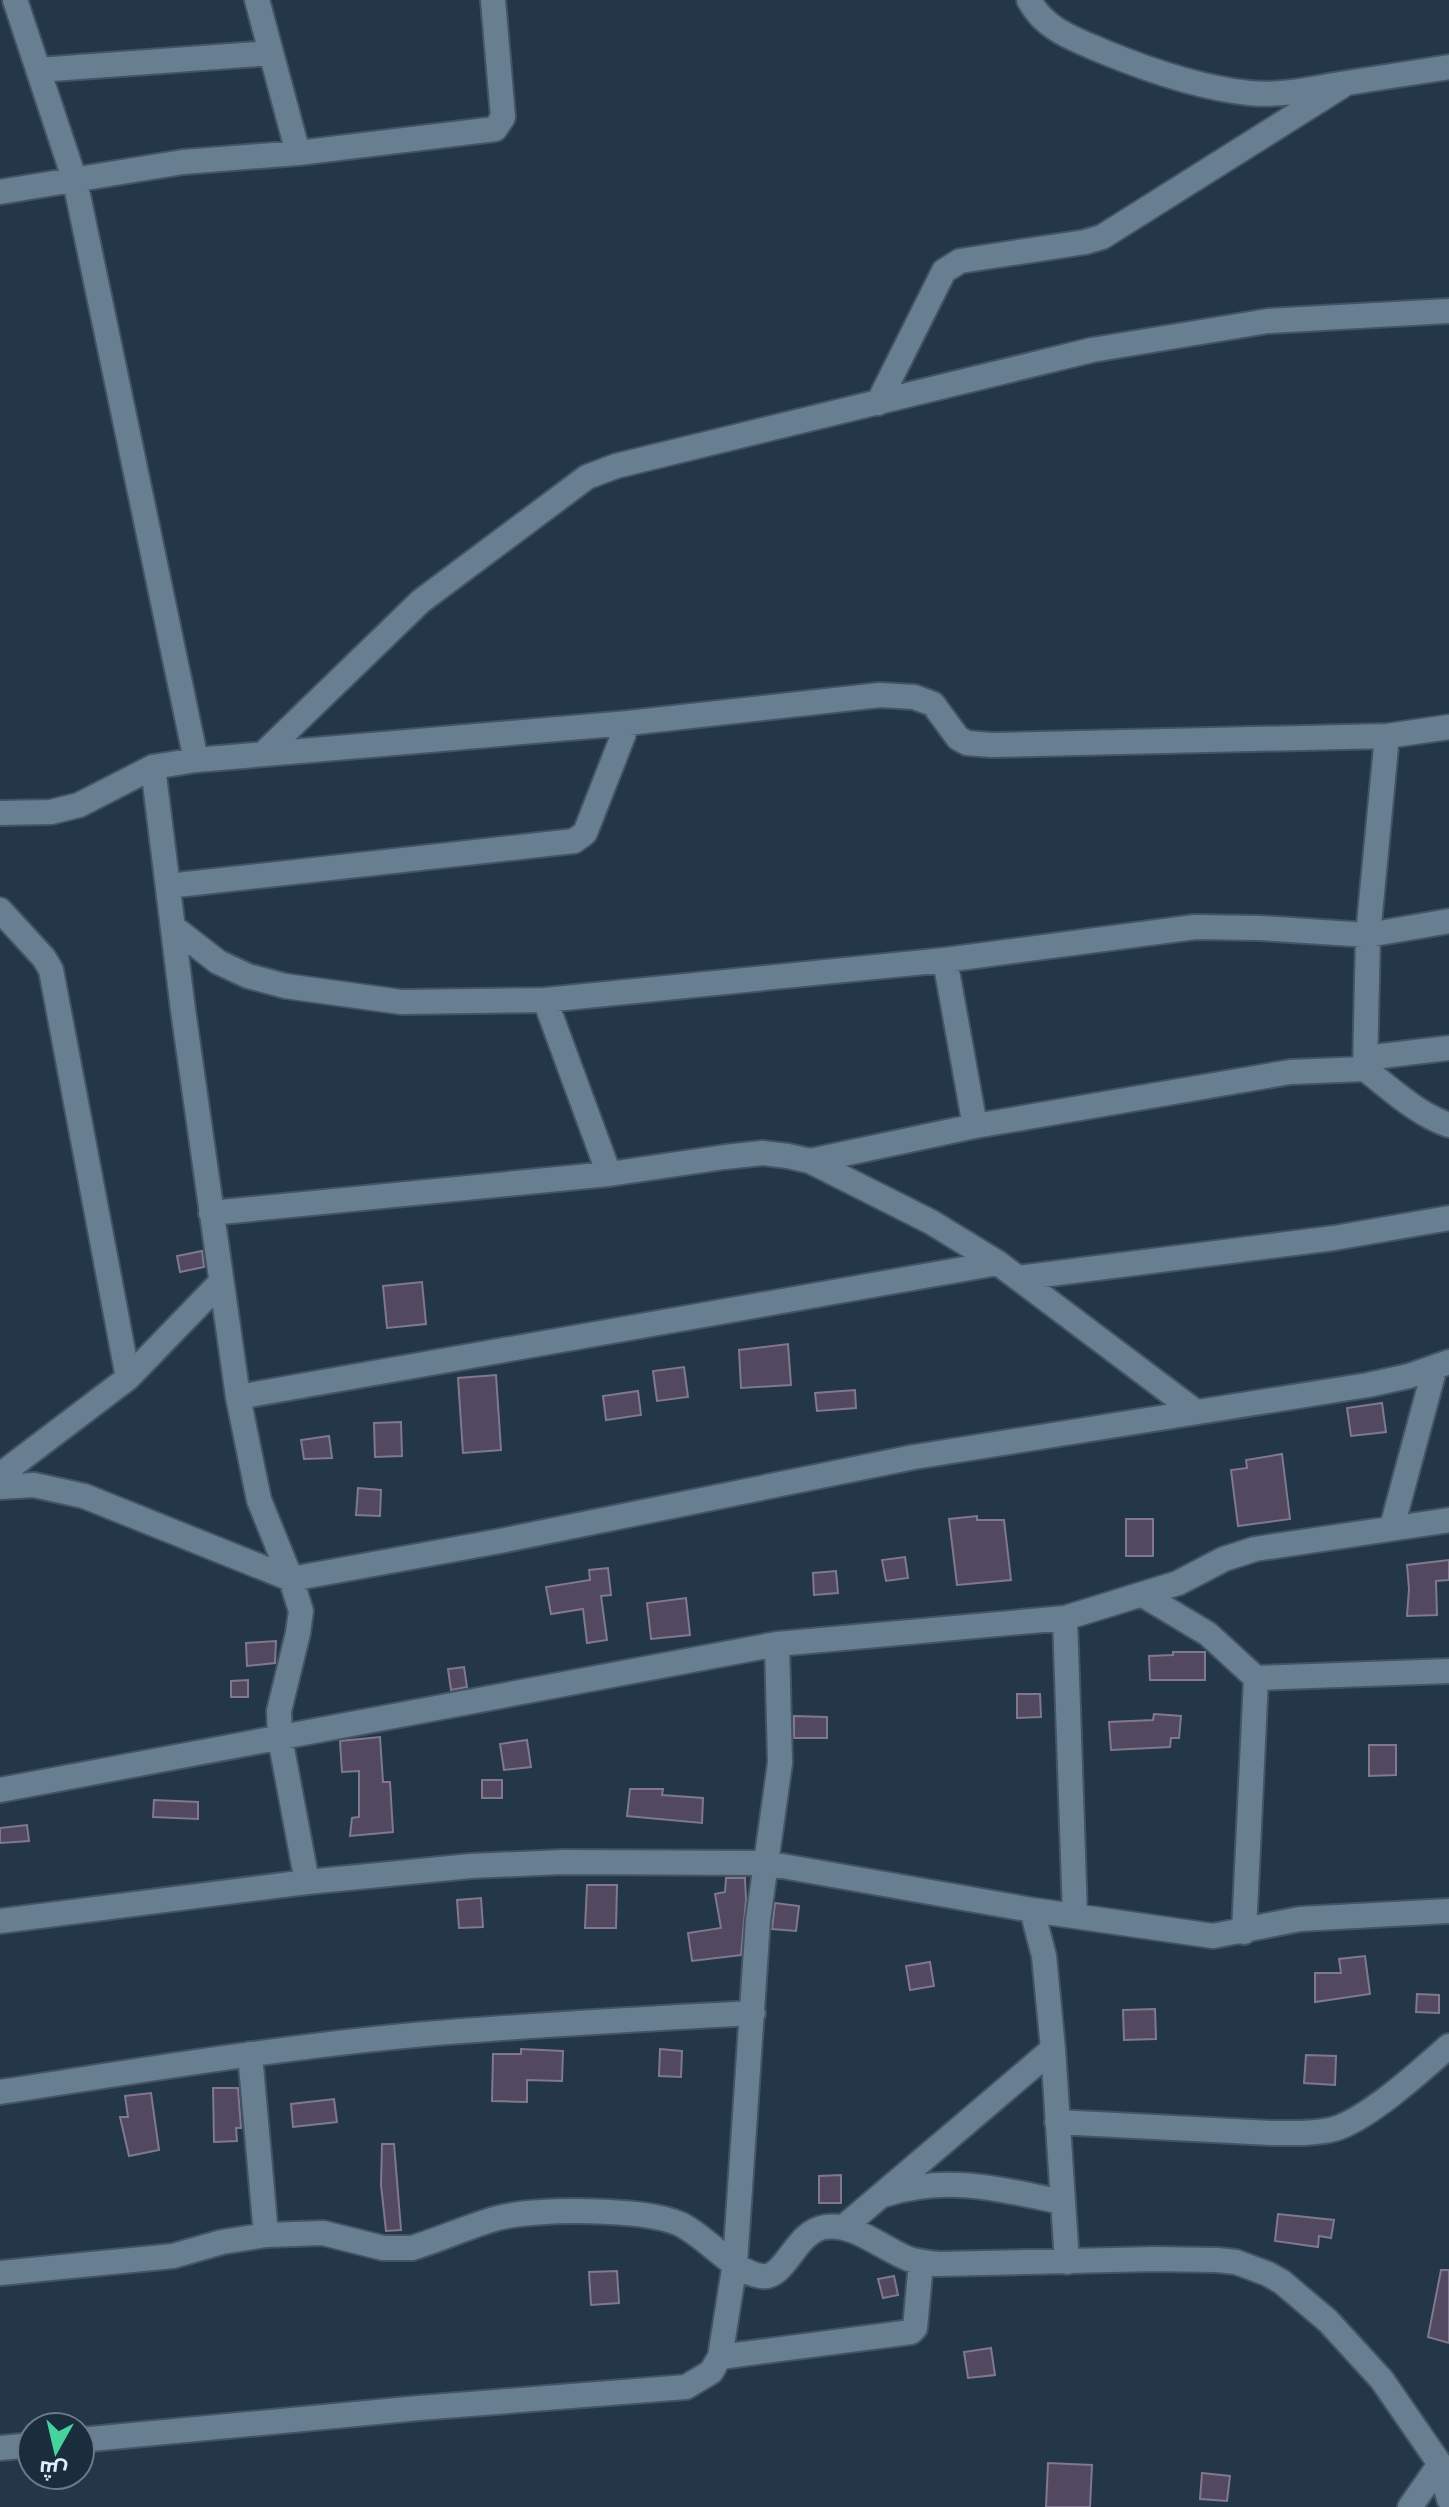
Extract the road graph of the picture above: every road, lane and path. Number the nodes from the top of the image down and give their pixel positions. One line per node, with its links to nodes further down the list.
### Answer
1 (15, 0): 7 (street)
2 (257, 0): 5 (street)
3 (493, 0): 9 (street)
4 (1029, 0): 8 (street)
5 (271, 53): 7 (street); 9 (street)
6 (1449, 67): 8 (street)
7 (38, 70): 10 (street)
8 (1345, 84): 13 (street)
9 (298, 153): 10 (street)
10 (75, 181): 11 (street); 18 (street)
11 (0, 192)
12 (1449, 311): 13 (street)
13 (878, 403): 17 (street)
14 (628, 723): 16 (street); 17 (street); 21 (street)
15 (1449, 727): 16 (street)
16 (1387, 736): 25 (street)
17 (265, 752): 18 (street)
18 (196, 760): 19 (street)
19 (153, 767): 20 (street); 21 (street)
20 (0, 813)
21 (168, 886): 24 (street)
22 (0, 910): 40 (street)
23 (1449, 921): 25 (street)
24 (173, 927): 27 (street); 34 (street)
25 (1368, 935): 26 (street); 29 (street)
26 (945, 960): 27 (street); 31 (street)
27 (545, 1000): 33 (street)
28 (1449, 1048): 29 (street)
29 (1365, 1063): 30 (street); 31 (street)
30 (1449, 1125)
31 (975, 1126): 32 (street)
32 (810, 1161): 33 (street); 36 (street)
33 (609, 1174): 34 (street)
34 (211, 1213): 38 (street)
35 (1449, 1218): 37 (street)
36 (998, 1263): 37 (street); 41 (street)
37 (1018, 1278): 42 (street)
38 (221, 1282): 40 (street); 41 (street)
39 (1442, 1364): 42 (street); 46 (street)
40 (128, 1378): 43 (street)
41 (238, 1397): 47 (street)
42 (1196, 1412): 47 (street)
43 (0, 1475)
44 (0, 1487): 47 (street)
45 (1449, 1520): 46 (street)
46 (1392, 1527): 48 (street)
47 (291, 1579): 53 (street)
48 (1143, 1595): 49 (street); 52 (street)
49 (1065, 1618): 50 (street); 59 (street)
50 (777, 1644): 53 (street); 55 (street)
51 (1449, 1671): 52 (street)
52 (1256, 1678): 61 (street)
53 (280, 1738): 54 (street); 56 (street)
54 (0, 1790)
55 (765, 1863): 56 (street); 57 (street); 62 (street)
56 (307, 1882): 60 (street)
57 (1032, 1910): 59 (street); 64 (street)
58 (1449, 1911): 61 (street)
59 (1075, 1916): 61 (street)
60 (0, 1921)
61 (1244, 1932)
62 (753, 2013): 65 (street); 73 (street)
63 (1449, 2046): 67 (street)
64 (1053, 2049): 67 (street); 68 (street)
65 (250, 2054): 66 (street); 71 (street)
66 (0, 2092)
67 (1057, 2122): 69 (street)
68 (881, 2196): 69 (street); 70 (street)
69 (1062, 2202): 72 (street)
70 (845, 2226): 73 (street); 74 (street)
71 (266, 2235): 73 (street); 75 (street)
72 (1067, 2262): 74 (street); 78 (street)
73 (735, 2263): 76 (street)
74 (921, 2263): 76 (street)
75 (0, 2273)
76 (720, 2357): 77 (street)
77 (96, 2438)
78 (1440, 2464): 79 (street); 80 (street)
79 (1449, 2499)
80 (1410, 2507)

